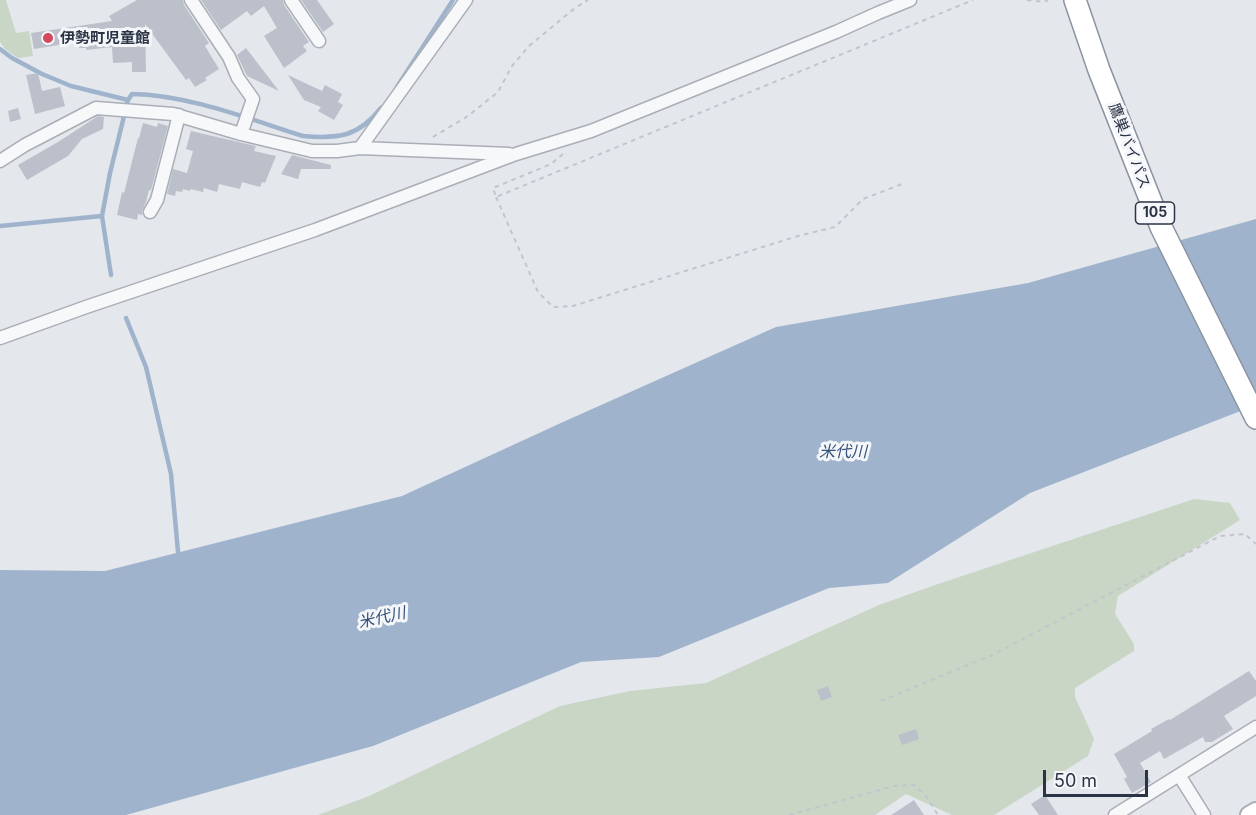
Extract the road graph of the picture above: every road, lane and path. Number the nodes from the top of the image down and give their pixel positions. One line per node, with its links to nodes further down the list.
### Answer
1 (191, 0): 12 (street)
2 (291, 0): 10 (street)
3 (466, 0): 14 (street)
4 (588, 0): 13 (path)
5 (909, 0): 16 (street)
6 (973, 0): 19 (path)
7 (1027, 0): 8 (path)
8 (1048, 0)
9 (1074, 0): 22 (highway, 鷹巣バイパス / 105)
10 (320, 40)
11 (179, 116): 12 (street); 17 (street); 20 (street)
12 (243, 130): 14 (street)
13 (430, 140)
14 (360, 148): 16 (street)
15 (567, 151): 19 (path)
16 (516, 154): 21 (street)
17 (0, 161)
18 (902, 184): 19 (path)
19 (495, 197)
20 (150, 212)
21 (0, 338)
22 (1256, 418)
23 (1256, 544): 24 (path)
24 (881, 701)
25 (1256, 727): 26 (street)
26 (1179, 775): 30 (street); 31 (street)
27 (1256, 811): 32 (street)
28 (789, 815): 29 (path)
29 (938, 815)
30 (1115, 815)
31 (1204, 815)
32 (1249, 815)

